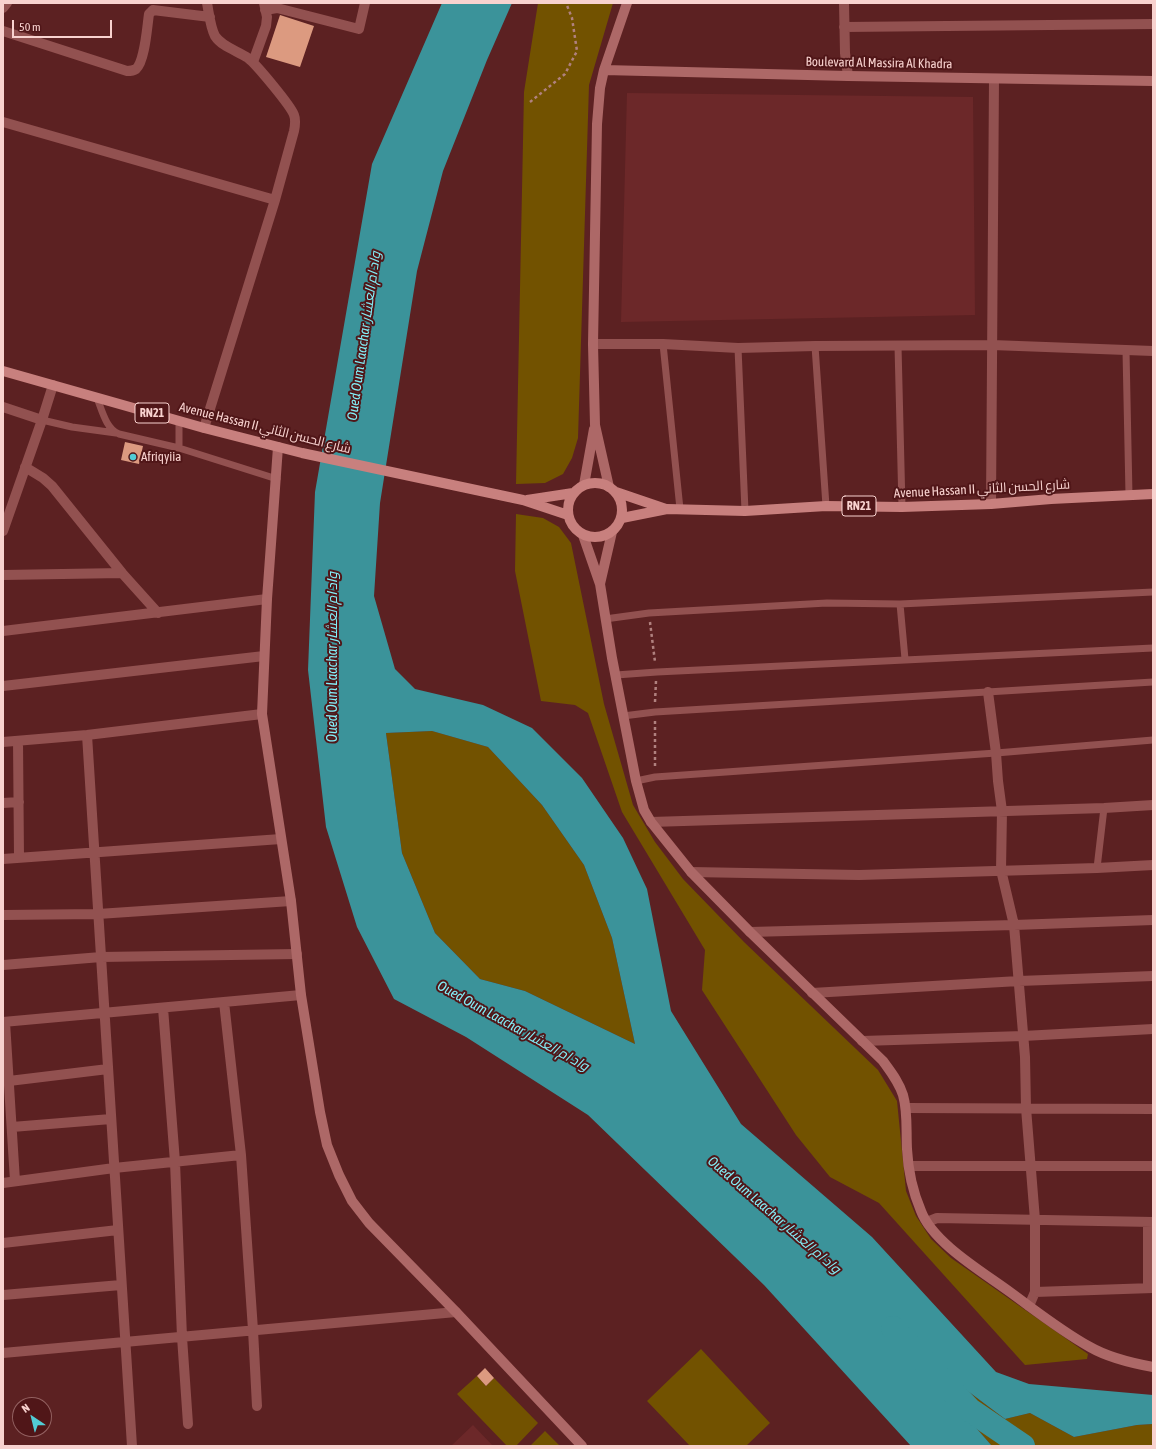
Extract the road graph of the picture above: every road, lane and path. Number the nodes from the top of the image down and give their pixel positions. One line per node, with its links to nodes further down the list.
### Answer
1 (8, 3): 8 (street)
2 (207, 3): 9 (street)
3 (365, 3): 7 (street)
4 (566, 3): 18 (path)
5 (627, 3): 14 (main road)
6 (844, 3): 11 (street)
7 (264, 6): 13 (street)
8 (3, 8)
9 (210, 17): 12 (street); 13 (street)
10 (1153, 24): 11 (street)
11 (844, 27): 15 (street)
12 (3, 31)
13 (253, 62): 20 (street)
14 (604, 70): 15 (main road, Boulevard Al Massira Al Khadra); 21 (main road)
15 (848, 76): 16 (main road, Boulevard Al Massira Al Khadra)
16 (994, 79): 17 (main road, Boulevard Al Massira Al Khadra); 23 (street)
17 (1153, 81)
18 (530, 102)
19 (3, 122): 20 (street)
20 (275, 200): 36 (street)
21 (593, 344): 22 (street); 35 (main road)
22 (663, 344): 26 (street); 52 (lane)
23 (992, 345): 25 (street); 27 (street); 48 (street)
24 (815, 346): 25 (street); 26 (street); 49 (lane)
25 (898, 346): 50 (lane)
26 (738, 348): 53 (lane)
27 (1126, 351): 28 (street); 46 (lane)
28 (1153, 351)
29 (3, 371): 30 (main road, Avenue Hassan II شارع الحسن الثاني / RN21)
30 (53, 385): 31 (main road, Avenue Hassan II شارع الحسن الثاني / RN21); 33 (street)
31 (97, 398): 34 (main road, Avenue Hassan II شارع الحسن الثاني / RN21); 37 (lane)
32 (3, 407): 33 (street)
33 (42, 420): 37 (lane); 40 (street)
34 (180, 421): 36 (main road, Avenue Hassan II شارع الحسن الثاني / RN21); 39 (lane)
35 (595, 425): 42 (main road); 43 (main road)
36 (204, 428): 38 (main road, Avenue Hassan II شارع الحسن الثاني / RN21)
37 (116, 433): 39 (lane)
38 (278, 447): 41 (main road); 47 (main road, Avenue Hassan II شارع الحسن الثاني / RN21)
39 (179, 448): 41 (lane)
40 (25, 467): 56 (street); 59 (street)
41 (277, 479): 63 (main road)
42 (584, 485): 43 (main road, Avenue Hassan II شارع الحسن الثاني / RN21); 44 (main road, Avenue Hassan II شارع الحسن الثاني / RN21)
43 (612, 489): 51 (main road, Avenue Hassan II شارع الحسن الثاني / RN21); 55 (main road)
44 (573, 493): 47 (main road, Avenue Hassan II شارع الحسن الثاني / RN21); 54 (main road)
45 (1153, 494): 46 (main road, Avenue Hassan II شارع الحسن الثاني / RN21)
46 (1129, 495): 48 (main road, Avenue Hassan II شارع الحسن الثاني / RN21)
47 (523, 500): 54 (main road, Avenue Hassan II شارع الحسن الثاني / RN21)
48 (991, 504): 50 (main road, Avenue Hassan II شارع الحسن الثاني / RN21)
49 (826, 506): 50 (main road, Avenue Hassan II شارع الحسن الثاني / RN21); 53 (main road, Avenue Hassan II شارع الحسن الثاني / RN21)
50 (902, 507)
51 (668, 509): 52 (main road, Avenue Hassan II شارع الحسن الثاني / RN21); 55 (main road, Avenue Hassan II شارع الحسن الثاني / RN21)
52 (680, 509): 53 (main road, Avenue Hassan II شارع الحسن الثاني / RN21)
53 (745, 510)
54 (568, 515): 58 (main road)
55 (622, 518): 57 (main road)
56 (3, 531)
57 (612, 532): 58 (main road); 61 (main road)
58 (582, 535): 61 (main road)
59 (122, 573): 60 (street); 65 (street)
60 (3, 576)
61 (600, 584): 67 (main road)
62 (1153, 592): 64 (lane)
63 (267, 599): 65 (street); 70 (main road)
64 (900, 604): 66 (lane); 71 (lane)
65 (158, 612): 68 (street)
66 (649, 613): 67 (lane); 72 (path)
67 (605, 619): 73 (main road)
68 (3, 631)
69 (1153, 648): 71 (lane)
70 (264, 656): 75 (street); 78 (main road)
71 (905, 660): 72 (lane)
72 (656, 672): 73 (lane); 77 (path)
73 (616, 675): 79 (main road)
74 (1153, 682): 76 (lane)
75 (3, 686)
76 (988, 692): 77 (lane); 84 (street)
77 (654, 712): 79 (lane); 85 (path)
78 (262, 714): 80 (street); 93 (main road)
79 (623, 716): 86 (main road)
80 (87, 735): 82 (street); 94 (street)
81 (1153, 740): 84 (lane)
82 (18, 741): 83 (street); 87 (street)
83 (3, 742)
84 (996, 753): 85 (lane); 91 (street)
85 (655, 777): 86 (lane)
86 (636, 781): 92 (main road)
87 (19, 802): 88 (street); 95 (street)
88 (3, 803)
89 (1153, 805): 90 (street)
90 (1104, 808): 91 (street); 98 (lane)
91 (1002, 811): 92 (street); 99 (street)
92 (651, 822): 100 (main road)
93 (281, 839): 94 (street); 101 (main road)
94 (94, 851): 95 (street); 102 (street)
95 (19, 857): 96 (street)
96 (3, 859)
97 (1153, 865): 98 (street)
98 (1097, 868): 99 (street)
99 (1001, 870): 100 (street); 105 (street)
100 (691, 872): 106 (main road)
101 (291, 901): 102 (street); 107 (main road)
102 (98, 914): 103 (street); 108 (street)
103 (3, 915)
104 (1153, 920): 105 (street)
105 (1014, 925): 106 (street); 111 (street)
106 (750, 932): 112 (main road)
107 (297, 954): 108 (street); 113 (main road)
108 (101, 957): 109 (street); 116 (street)
109 (3, 965)
110 (1153, 976): 111 (street)
111 (1019, 981): 112 (street); 119 (street)
112 (812, 993): 120 (main road)
113 (301, 995): 114 (street); 146 (main road)
114 (224, 1002): 115 (street); 128 (street)
115 (163, 1008): 116 (street); 129 (street)
116 (104, 1013): 117 (street); 121 (street)
117 (4, 1022): 122 (street)
118 (1153, 1030): 119 (street)
119 (1023, 1036): 120 (street); 124 (street)
120 (862, 1041): 123 (main road)
121 (108, 1069): 122 (street); 126 (street)
122 (9, 1081): 127 (street)
123 (906, 1108): 124 (street); 130 (main road)
124 (1026, 1108): 125 (street); 131 (street)
125 (1153, 1109)
126 (111, 1119): 127 (street); 133 (street)
127 (12, 1126): 134 (street)
128 (241, 1155): 129 (street); 147 (street)
129 (175, 1162): 133 (street); 148 (street)
130 (909, 1166): 131 (street); 137 (main road)
131 (1031, 1166): 132 (street); 136 (street)
132 (1153, 1166)
133 (114, 1168): 134 (street); 139 (street)
134 (15, 1182): 135 (street)
135 (3, 1183)
136 (1034, 1220): 137 (street); 138 (street); 143 (street)
137 (927, 1222): 145 (main road)
138 (1150, 1222): 142 (street)
139 (118, 1230): 140 (street); 141 (street)
140 (3, 1243)
141 (121, 1285): 144 (street); 149 (street)
142 (1150, 1288): 143 (street)
143 (1035, 1292): 145 (street)
144 (3, 1295)
145 (1029, 1306): 151 (main road)
146 (456, 1312): 147 (street); 155 (main road)
147 (253, 1330): 148 (street); 152 (street)
148 (182, 1337): 149 (street); 153 (street)
149 (125, 1342): 150 (street); 154 (street)
150 (3, 1353)
151 (1153, 1367)
152 (257, 1406)
153 (188, 1424)
154 (132, 1446)
155 (582, 1446)

